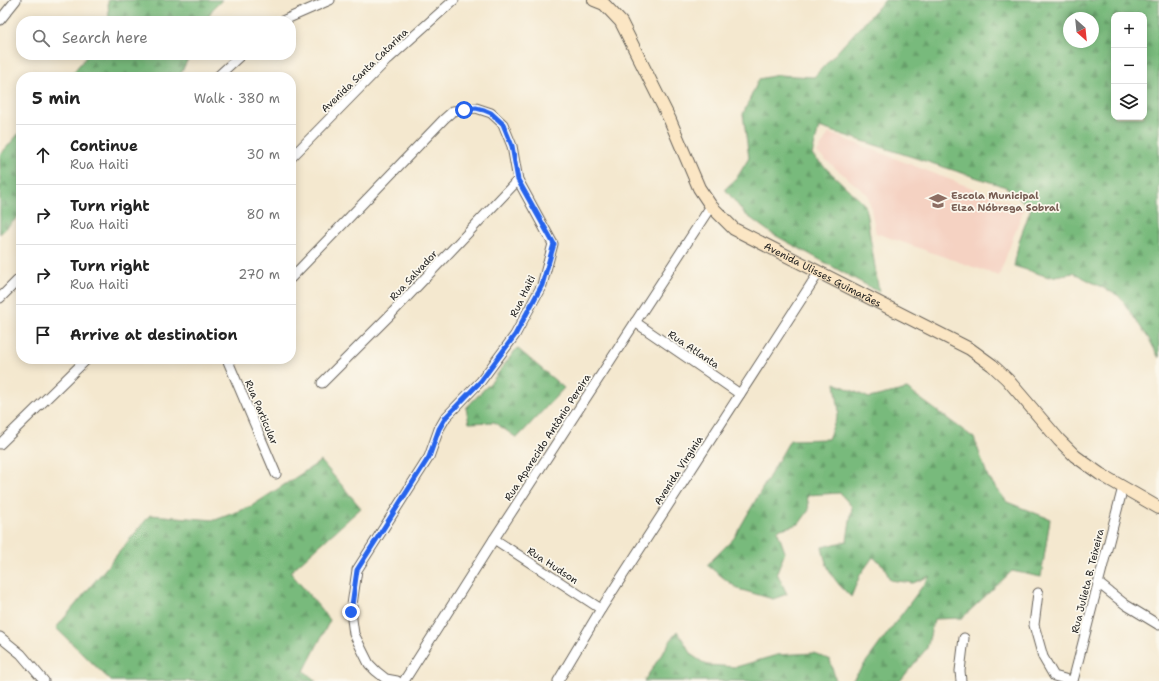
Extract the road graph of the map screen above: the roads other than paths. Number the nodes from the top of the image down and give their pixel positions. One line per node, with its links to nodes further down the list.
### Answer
1 (330, 0): 5 (street)
2 (454, 0): 9 (street, Avenida Santa Catarina)
3 (594, 0): 11 (main road, Avenida Ulisses Guimarães)
4 (13, 3): 6 (street)
5 (293, 16)
6 (0, 20)
7 (236, 60): 8 (street)
8 (223, 72)
9 (296, 153)
10 (518, 180): 13 (street, Rua Haiti); 19 (street, Rua Salvador); 33 (street, Rua Haiti)
11 (711, 206): 12 (main road, Avenida Ulisses Guimarães); 16 (street, Rua Aparecido Antônio Pereira)
12 (819, 272): 20 (street, Avenida Virginia); 23 (main road, Avenida Ulisses Guimarães)
13 (296, 273)
14 (16, 282): 15 (street)
15 (0, 298)
16 (635, 322): 20 (street, Rua Atlanta); 25 (street, Rua Aparecido Antônio Pereira)
17 (82, 364): 21 (street)
18 (229, 364): 22 (street, Rua Particular)
19 (322, 383)
20 (740, 394): 28 (street, Avenida Virginia)
21 (0, 444)
22 (276, 474)
23 (1123, 486): 24 (main road, Avenida Ulisses Guimarães); 26 (street, Rua Julieta B. Teixeira)
24 (1159, 508)
25 (494, 539): 28 (street, Rua Hudson); 34 (street, Rua Aparecido Antônio Pereira)
26 (1098, 583): 29 (street); 37 (street, Rua Julieta B. Teixeira)
27 (1038, 593): 37 (street)
28 (601, 609): 35 (street, Avenida Virginia)
29 (1159, 625)
30 (0, 637): 32 (street)
31 (964, 638): 36 (street)
32 (44, 681)
33 (398, 681)
34 (404, 681)
35 (558, 681)
36 (961, 681)
37 (1072, 681)

